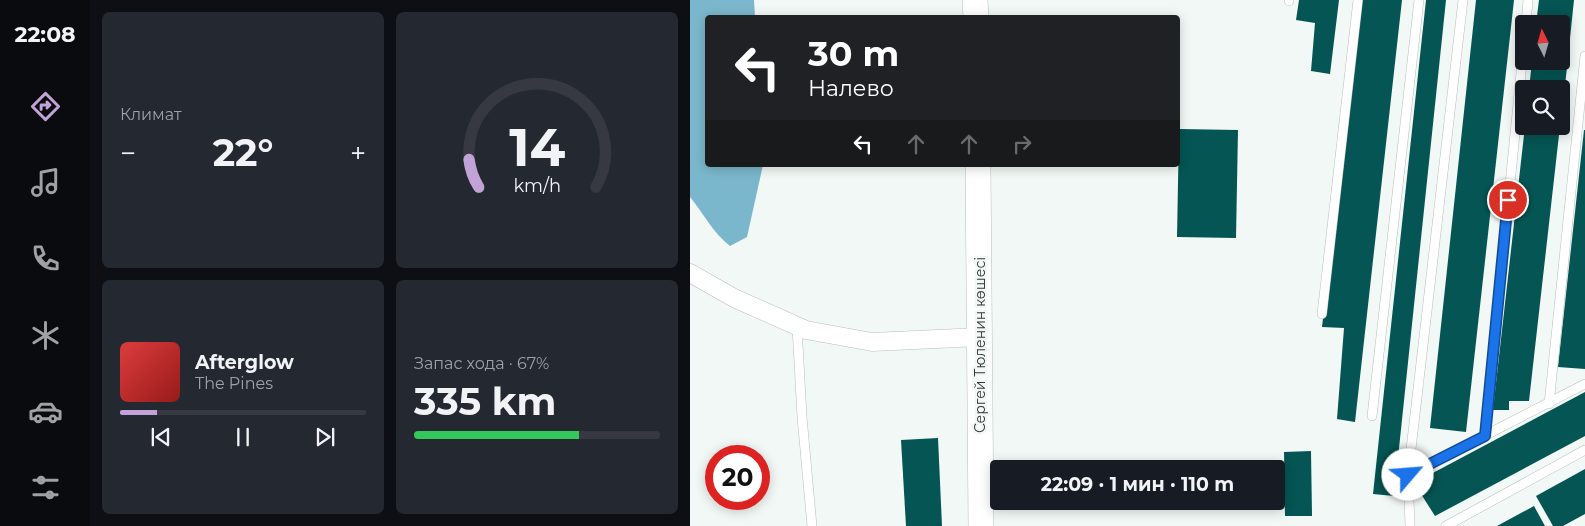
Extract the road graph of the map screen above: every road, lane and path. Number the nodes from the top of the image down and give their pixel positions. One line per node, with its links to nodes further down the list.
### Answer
1 (975, 0): 6 (main road)
2 (1358, 0): 12 (lane)
3 (1419, 0): 17 (lane)
4 (1463, 0): 20 (lane)
5 (1528, 0): 7 (lane)
6 (976, 15)
7 (1527, 15)
8 (1585, 56): 16 (lane)
9 (1521, 70): 18 (lane)
10 (978, 167): 14 (main road, Сергей Тюленин көшесі)
11 (690, 273): 13 (street)
12 (1322, 314)
13 (797, 326): 14 (street); 21 (lane)
14 (980, 337): 22 (main road, Сергей Тюленин көшесі)
15 (1585, 384): 16 (lane)
16 (1548, 404): 18 (lane)
17 (1372, 416)
18 (1485, 436): 20 (lane)
19 (1585, 450): 24 (lane)
20 (1408, 475): 23 (lane)
21 (812, 526)
22 (981, 526)
23 (1410, 526)
24 (1446, 526)

